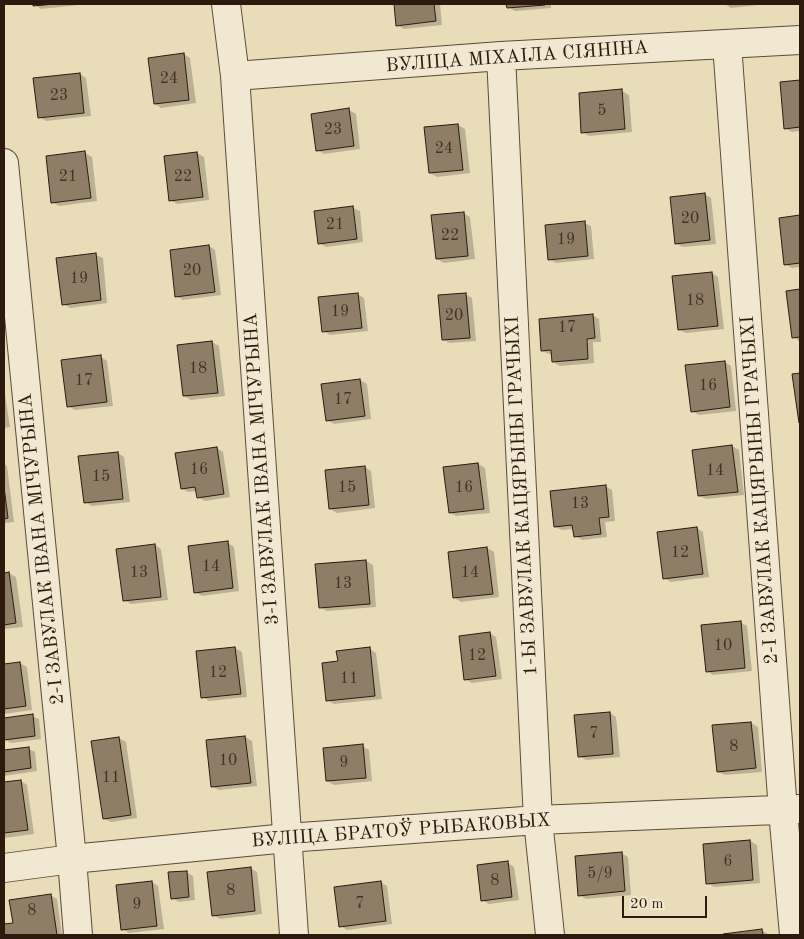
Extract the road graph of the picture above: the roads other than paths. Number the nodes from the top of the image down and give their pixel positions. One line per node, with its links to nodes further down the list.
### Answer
1 (226, 4): 5 (street, 3-І ЗАВУЛАК ІВАНА МІЧУРЫНА)
2 (800, 40): 3 (street, ВУЛІЦА МІХАІЛА СІЯНІНА)
3 (727, 44): 4 (street, ВУЛІЦА МІХАІЛА СІЯНІНА); 7 (street, 2-І ЗАВУЛАК КАЦЯРЫНЫ ГРАЧЫХІ)
4 (501, 56): 5 (street, ВУЛІЦА МІХАІЛА СІЯНІНА); 8 (street, 1-Ы ЗАВУЛАК КАЦЯРЫНЫ ГРАЧЫХІ)
5 (234, 76): 9 (street, 3-І ЗАВУЛАК ІВАНА МІЧУРЫНА)
6 (4, 163): 10 (street, 2-І ЗАВУЛАК ІВАНА МІЧУРЫНА)
7 (792, 810): 8 (street, ВУЛІЦА БРАТОЎ РЫБАКОВЫХ); 15 (street, 2-І ЗАВУЛАК КАЦЯРЫНЫ ГРАЧЫХІ)
8 (538, 820): 9 (street, ВУЛІЦА БРАТОЎ РЫБАКОВЫХ); 14 (street, 1-Ы ЗАВУЛАК КАЦЯРЫНЫ ГРАЧЫХІ)
9 (287, 838): 10 (street, ВУЛІЦА БРАТОЎ РЫБАКОВЫХ); 13 (street, 3-І ЗАВУЛАК ІВАНА МІЧУРЫНА)
10 (72, 859): 11 (street, ВУЛІЦА БРАТОЎ РЫБАКОВЫХ); 12 (street, 2-І ЗАВУЛАК ІВАНА МІЧУРЫНА)
11 (4, 868)
12 (78, 935)
13 (294, 935)
14 (550, 935)
15 (794, 935)

